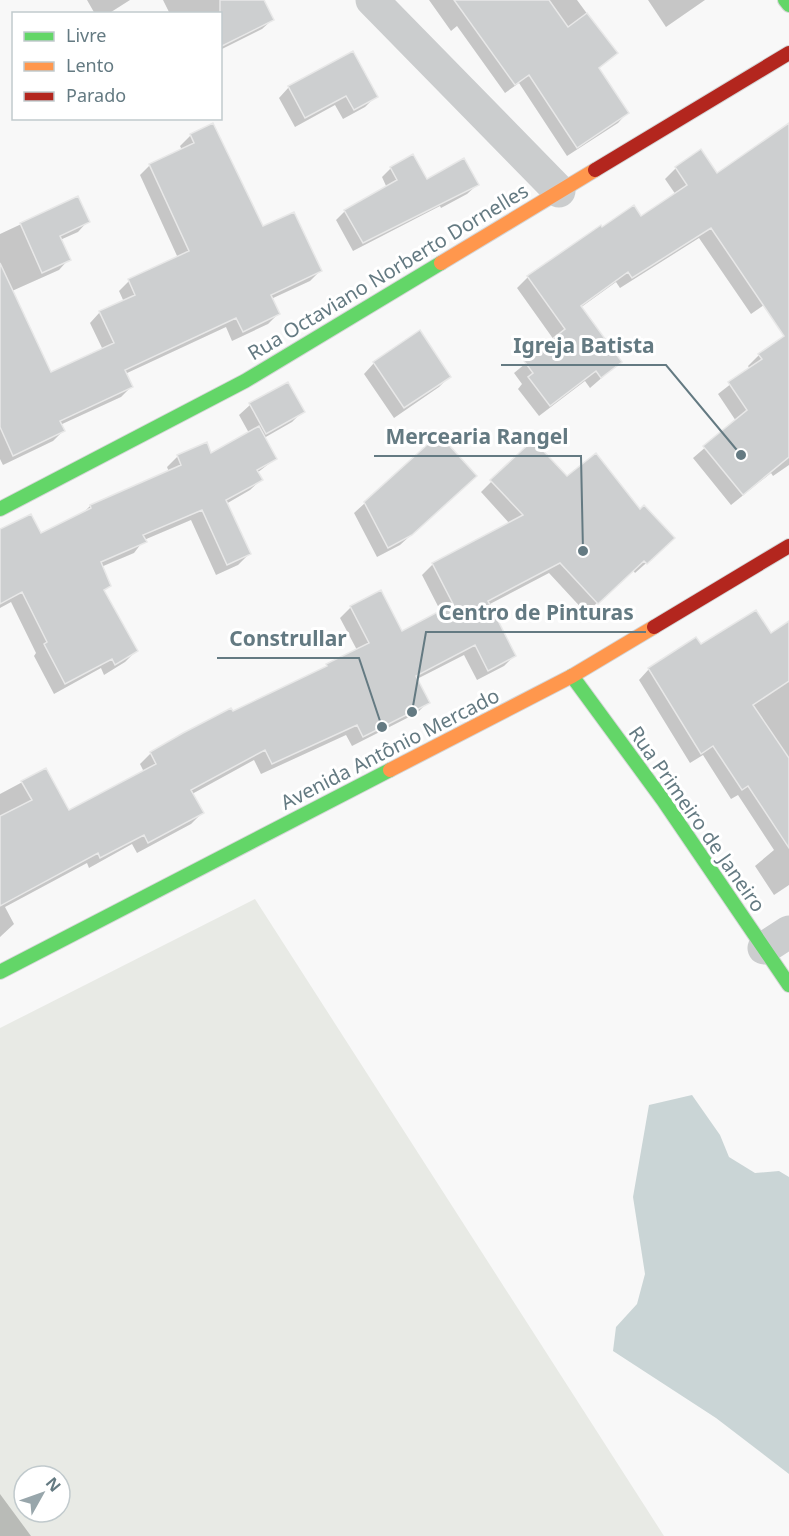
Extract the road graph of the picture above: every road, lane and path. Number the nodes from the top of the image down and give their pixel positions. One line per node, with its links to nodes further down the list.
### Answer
1 (372, 0): 5 (street)
2 (786, 0): 3 (street)
3 (789, 5)
4 (789, 53): 5 (street, Rua Octaviano Norberto Dornelles)
5 (559, 191): 6 (street, Rua Octaviano Norberto Dornelles)
6 (0, 509)
7 (789, 546): 8 (street, Avenida Antônio Mercado)
8 (572, 676): 9 (street, Rua Primeiro de Janeiro); 10 (street, Avenida Antônio Mercado)
9 (776, 940): 11 (street, Rua Primeiro de Janeiro)
10 (0, 972)
11 (789, 985)

